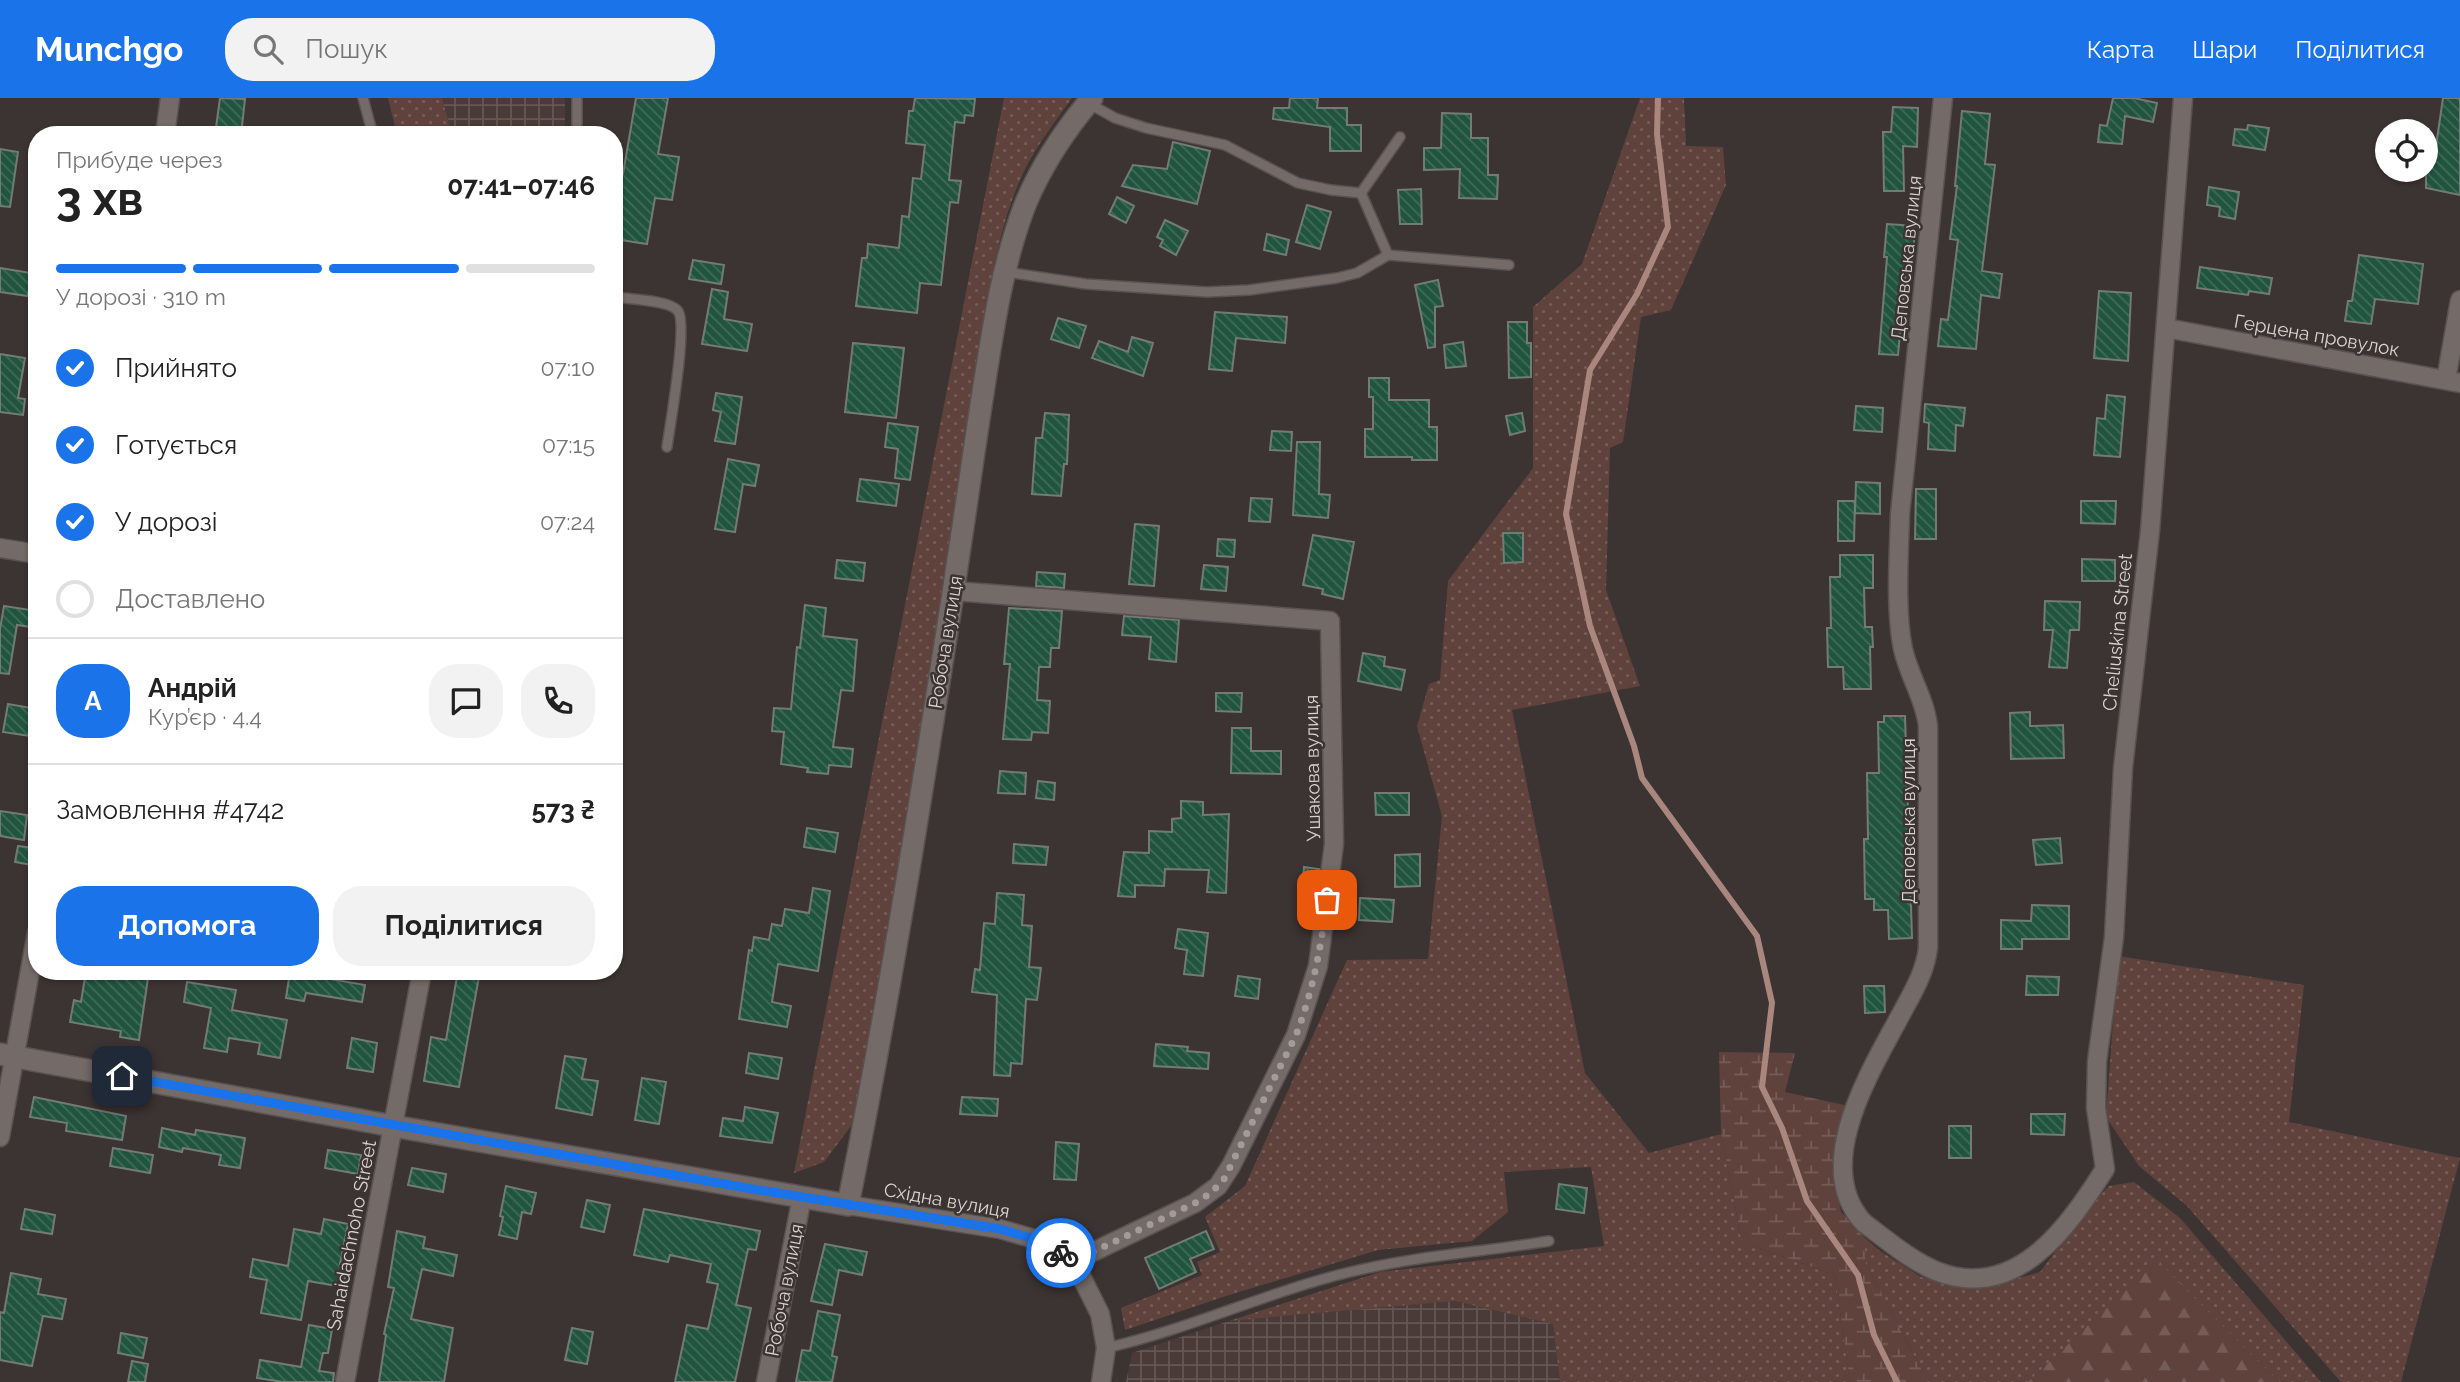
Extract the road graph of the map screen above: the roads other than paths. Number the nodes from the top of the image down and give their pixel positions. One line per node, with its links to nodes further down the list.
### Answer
1 (170, 98): 7 (street)
2 (363, 98): 8 (lane)
3 (577, 98): 9 (lane)
4 (1943, 98): 28 (street, Деповська вулиця)
5 (2183, 98): 17 (street, Cheliuskina Street)
6 (1090, 101): 11 (lane); 14 (street, Робоча вулиця)
7 (166, 126)
8 (371, 126)
9 (577, 126)
10 (1400, 137): 11 (lane)
11 (1361, 193): 12 (lane)
12 (1388, 254): 13 (lane); 14 (lane)
13 (1509, 265)
14 (1006, 272): 22 (street, Робоча вулиця)
15 (623, 299): 19 (lane)
16 (2460, 300): 18 (street)
17 (2166, 328): 18 (street, Герцена провулок); 28 (street, Cheliuskina Street)
18 (2453, 381)
19 (667, 447)
20 (0, 548): 21 (street)
21 (28, 553)
22 (954, 591): 30 (street, Робоча вулиця); 32 (street, Ушакова вулиця)
23 (28, 969): 25 (street)
24 (420, 980): 26 (street, Sahaidachnoho Street)
25 (7, 1055): 26 (street); 27 (street)
26 (393, 1126): 29 (street); 34 (street, Sahaidachnoho Street)
27 (0, 1137)
28 (2105, 1169)
29 (802, 1197): 30 (street); 35 (street, Робоча вулиця)
30 (848, 1205): 32 (street, Східна вулиця)
31 (1549, 1241): 33 (lane)
32 (1072, 1262): 33 (street, Східна вулиця)
33 (1106, 1348): 36 (street, Східна вулиця)
34 (345, 1382)
35 (766, 1382)
36 (1101, 1382)

